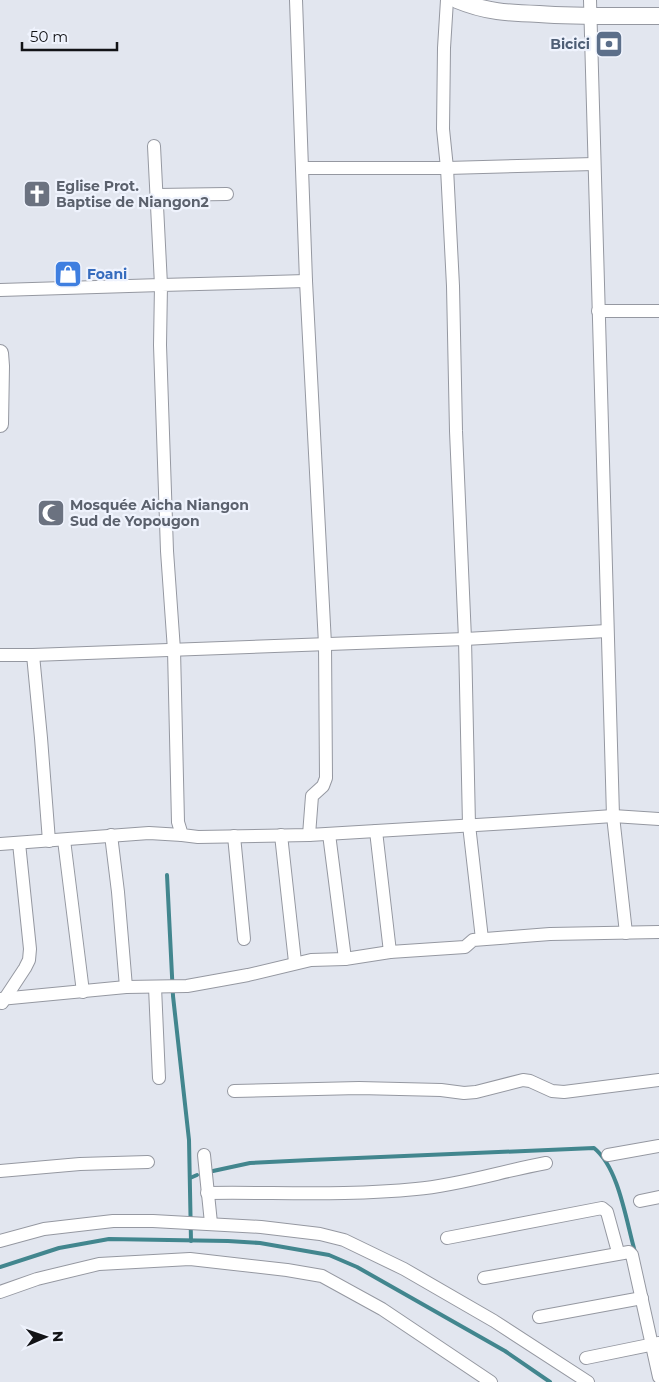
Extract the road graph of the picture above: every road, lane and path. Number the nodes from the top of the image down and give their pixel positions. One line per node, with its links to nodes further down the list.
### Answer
1 (296, 0): 9 (street)
2 (447, 0): 10 (street)
3 (456, 0): 5 (street)
4 (590, 0): 5 (street)
5 (590, 16): 6 (street); 8 (street)
6 (659, 16)
7 (154, 146): 12 (street)
8 (594, 164): 10 (street); 16 (street)
9 (302, 168): 10 (street); 13 (street)
10 (447, 168): 21 (street)
11 (227, 194): 12 (street)
12 (157, 195): 14 (street)
13 (306, 281): 14 (street); 22 (street)
14 (161, 285): 15 (street); 23 (street)
15 (0, 290)
16 (598, 311): 17 (street); 20 (street)
17 (659, 311)
18 (0, 353): 19 (street)
19 (0, 424)
20 (607, 631): 21 (street); 26 (street)
21 (465, 639): 22 (street); 28 (street)
22 (326, 644): 23 (street); 32 (street)
23 (174, 650): 25 (street); 34 (street)
24 (0, 655): 25 (street)
25 (33, 655): 37 (street)
26 (612, 816): 27 (street); 28 (street); 41 (street)
27 (659, 819)
28 (469, 825): 29 (street); 43 (street)
29 (376, 831): 30 (street); 44 (street)
30 (329, 834): 32 (street); 45 (street)
31 (281, 835): 32 (street); 35 (street); 46 (street)
32 (310, 835)
33 (110, 836): 34 (street); 36 (street); 47 (street)
34 (182, 836): 35 (street)
35 (234, 836): 42 (street)
36 (64, 840): 37 (street); 49 (street)
37 (49, 841): 38 (street)
38 (20, 843): 39 (street); 50 (street)
39 (0, 844)
40 (659, 932): 41 (street)
41 (626, 933): 43 (street)
42 (244, 939)
43 (482, 939): 44 (street)
44 (390, 952): 45 (street)
45 (345, 959): 46 (street)
46 (295, 962): 48 (street)
47 (126, 987): 48 (street); 49 (street)
48 (167, 987): 51 (street)
49 (83, 992): 50 (street)
50 (1, 1002)
51 (160, 1078)
52 (659, 1080): 53 (street)
53 (234, 1091)
54 (659, 1146): 56 (street)
55 (204, 1155): 60 (street)
56 (608, 1155)
57 (148, 1162): 59 (street)
58 (546, 1163): 60 (street)
59 (0, 1171)
60 (207, 1193): 63 (street)
61 (659, 1197): 62 (street)
62 (640, 1200)
63 (208, 1223): 65 (street); 75 (street)
64 (447, 1238): 66 (street)
65 (0, 1241)
66 (618, 1252): 67 (street); 69 (street)
67 (484, 1278)
68 (0, 1292): 74 (street)
69 (642, 1298): 70 (street); 71 (street)
70 (539, 1317)
71 (656, 1344): 72 (street); 73 (street)
72 (586, 1358)
73 (659, 1377)
74 (491, 1382)
75 (588, 1382)

